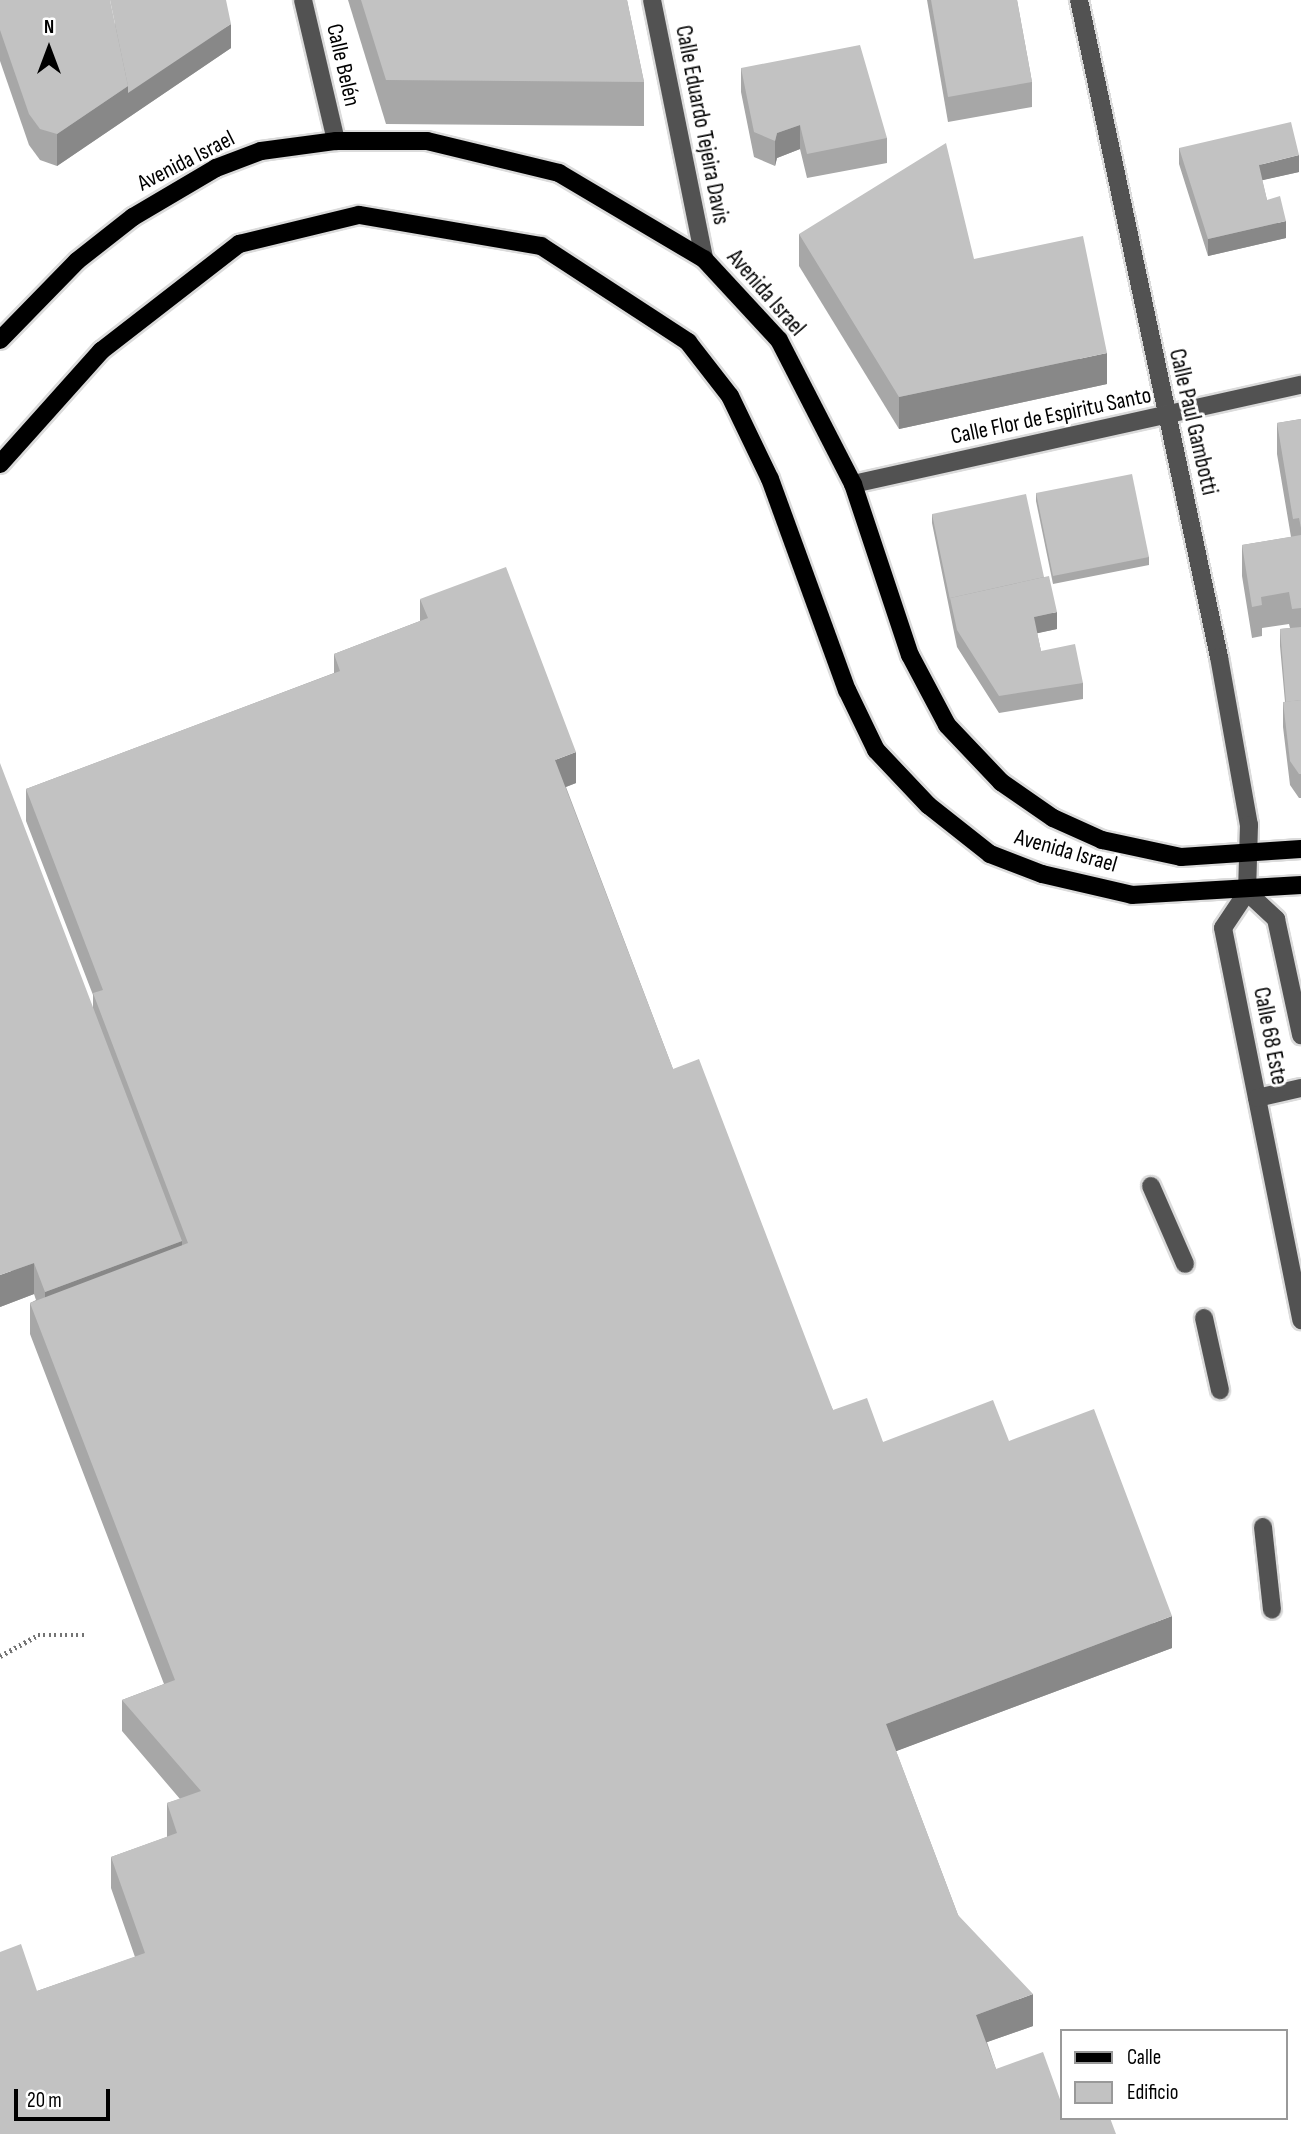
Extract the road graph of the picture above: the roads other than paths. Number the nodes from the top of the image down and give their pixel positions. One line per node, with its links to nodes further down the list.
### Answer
1 (303, 0): 4 (street, Calle Belén)
2 (652, 0): 5 (street, Calle Eduardo Tejeira Davis)
3 (1079, 0): 8 (street, Calle Paul Gambotti)
4 (336, 141): 5 (main road, Avenida Israel); 6 (main road, Avenida Israel)
5 (704, 259): 10 (main road, Avenida Israel)
6 (0, 340)
7 (1301, 385): 8 (street, Calle Flor de Espiritu Santo)
8 (1165, 416): 10 (street, Calle Flor de Espiritu Santo); 12 (street, Calle Paul Gambotti)
9 (1, 460): 14 (main road, Avenida Israel)
10 (853, 484): 12 (main road, Avenida Israel)
11 (1301, 849): 12 (main road, Avenida Israel)
12 (1249, 856): 14 (street, Calle Paul Gambotti)
13 (1301, 885): 14 (main road, Avenida Israel)
14 (1247, 892): 15 (street); 17 (street, Calle 68 Este)
15 (1301, 1035)
16 (1301, 1088): 17 (street)
17 (1257, 1098): 21 (street, Calle 68 Este)
18 (1151, 1186): 19 (street)
19 (1185, 1264)
20 (1204, 1318): 22 (street)
21 (1301, 1320)
22 (1220, 1390)
23 (1263, 1527): 24 (street)
24 (1272, 1610)

